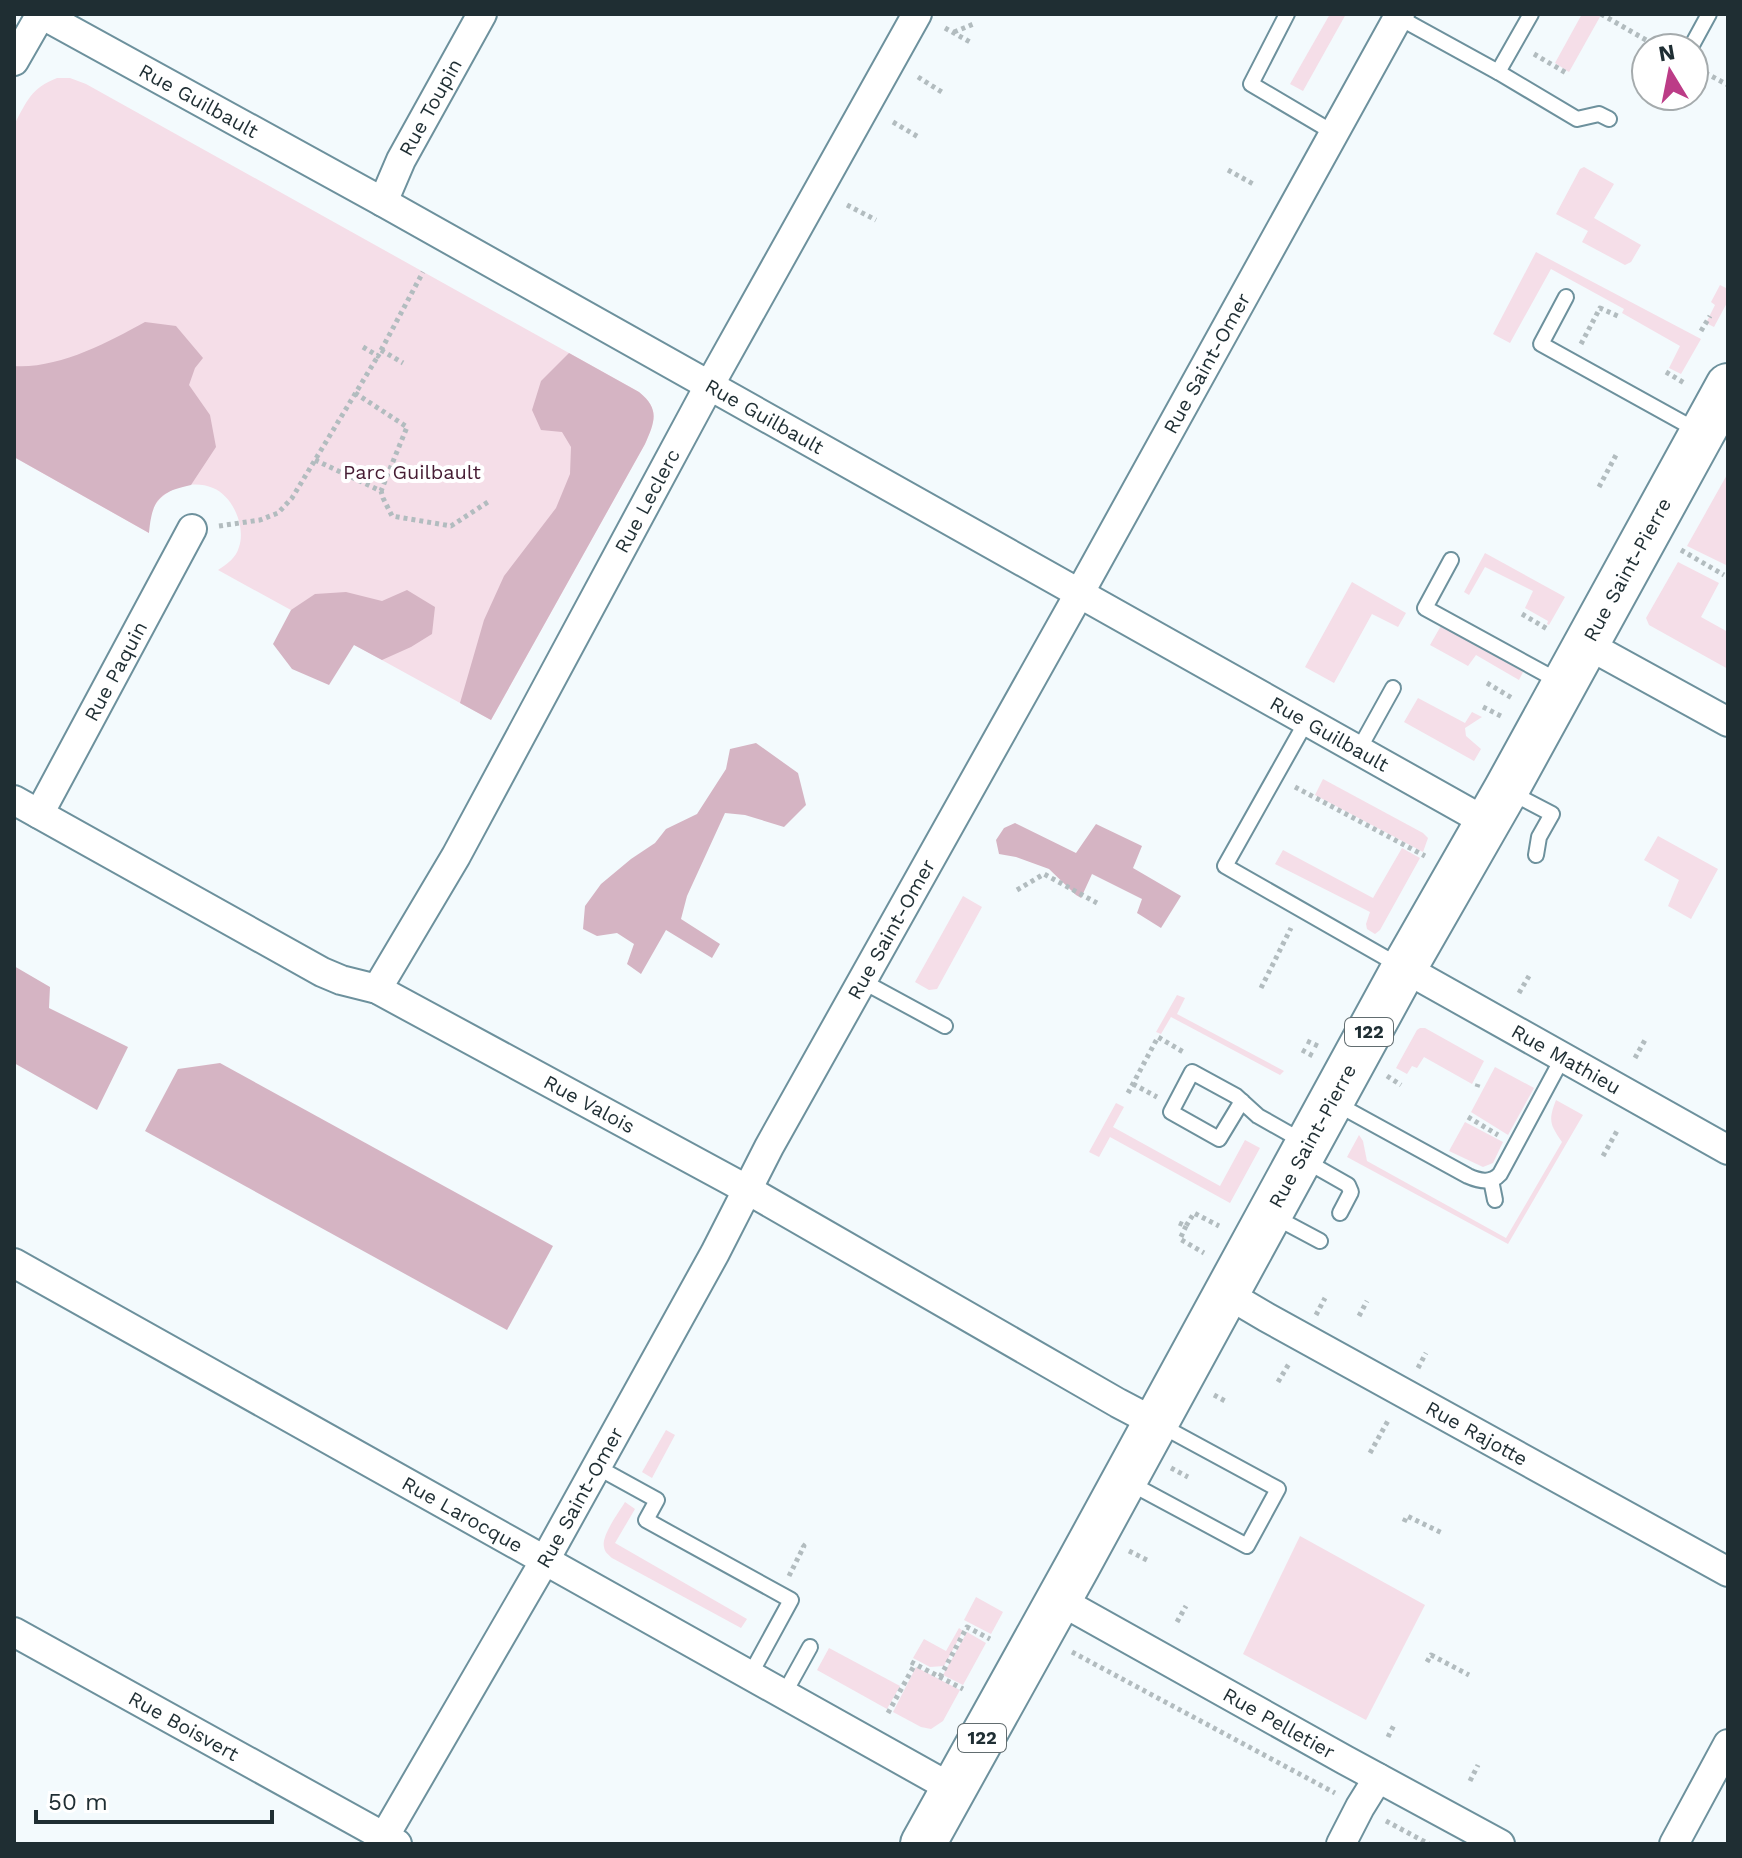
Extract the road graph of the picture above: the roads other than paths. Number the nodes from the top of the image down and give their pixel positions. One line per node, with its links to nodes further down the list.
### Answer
1 (41, 14): 9 (street); 13 (street, Rue Guilbault)
2 (482, 14): 13 (street, Rue Toupin)
3 (917, 14): 16 (street, Rue Leclerc)
4 (1287, 14): 12 (lane)
5 (1531, 14): 10 (lane)
6 (1709, 14): 8 (lane)
7 (1399, 15): 10 (lane); 12 (street, Rue Saint-Omer)
8 (1699, 32)
9 (14, 61)
10 (1498, 72): 11 (lane)
11 (1609, 119)
12 (1334, 133): 20 (street, Rue Saint-Omer)
13 (383, 202): 16 (street, Rue Guilbault)
14 (1566, 297): 17 (lane)
15 (1707, 385): 17 (main road, Rue Saint-Pierre / 122)
16 (709, 386): 20 (street, Rue Guilbault); 33 (street, Rue Leclerc)
17 (1702, 433): 21 (main road, Rue Saint-Pierre / 122)
18 (192, 529): 29 (street, Rue Paquin)
19 (1451, 560): 22 (lane)
20 (1079, 594): 24 (street, Rue Guilbault); 32 (street, Rue Saint-Omer)
21 (1568, 637): 22 (main road, Rue Saint-Pierre / 122); 25 (street)
22 (1564, 685): 28 (main road, Rue Saint-Pierre / 122)
23 (1393, 688): 26 (lane)
24 (1306, 722): 26 (street, Rue Guilbault); 31 (lane)
25 (1728, 722)
26 (1358, 751): 28 (street, Rue Guilbault)
27 (14, 800): 29 (street, Rue Valois)
28 (1497, 806): 30 (lane); 31 (main road, Rue Saint-Pierre / 122)
29 (39, 814): 33 (street, Rue Valois)
30 (1536, 855)
31 (1404, 968): 35 (street, Rue Mathieu); 37 (main road, Rue Saint-Pierre / 122)
32 (862, 981): 34 (lane); 41 (street, Rue Saint-Omer)
33 (377, 989): 41 (street, Rue Valois)
34 (945, 1026)
35 (1563, 1057): 38 (street, Rue Mathieu); 40 (lane)
36 (1242, 1101): 36 (lane); 39 (lane)
37 (1331, 1101): 39 (main road, Rue Saint-Pierre / 122); 40 (lane)
38 (1728, 1150)
39 (1304, 1151): 43 (lane); 44 (main road, Rue Saint-Pierre / 122)
40 (1491, 1180): 42 (lane)
41 (748, 1190): 48 (street, Rue Valois); 49 (street, Rue Saint-Omer)
42 (1495, 1200)
43 (1340, 1213)
44 (1270, 1214): 45 (lane); 47 (main road, Rue Saint-Pierre / 122)
45 (1320, 1241)
46 (14, 1263): 51 (street, Rue Larocque)
47 (1227, 1294): 48 (main road, Rue Saint-Pierre / 122); 52 (street, Rue Rajotte)
48 (1156, 1423): 50 (main road, Rue Saint-Pierre / 122); 50 (lane)
49 (597, 1467): 51 (street, Rue Saint-Omer); 56 (lane)
50 (1125, 1480): 53 (main road, Rue Saint-Pierre / 122)
51 (545, 1560): 56 (street, Rue Larocque); 61 (street, Rue Saint-Omer)
52 (1728, 1572)
53 (1059, 1600): 59 (street, Rue Pelletier); 60 (main road, Rue Saint-Pierre / 122)
54 (14, 1632): 61 (street, Rue Boisvert)
55 (810, 1647): 57 (lane)
56 (750, 1675): 57 (street, Rue Larocque)
57 (784, 1694): 60 (street, Rue Larocque)
58 (1728, 1744): 65 (street)
59 (1378, 1778): 63 (street); 64 (street, Rue Pelletier)
60 (953, 1789): 62 (main road, Rue Saint-Pierre / 122)
61 (387, 1842)
62 (923, 1844)
63 (1341, 1844)
64 (1500, 1844)
65 (1674, 1844)

